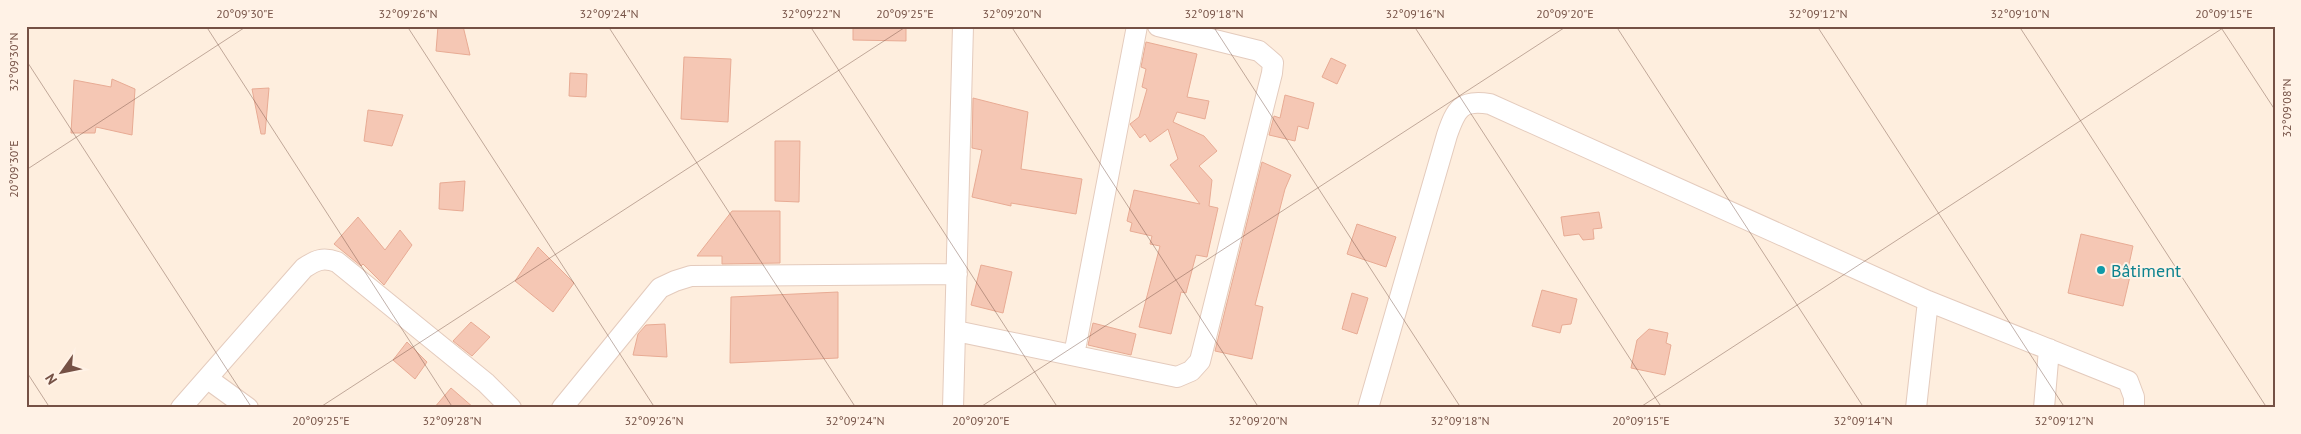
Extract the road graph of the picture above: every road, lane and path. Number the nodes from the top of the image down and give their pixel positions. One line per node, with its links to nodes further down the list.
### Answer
1 (963, 26): 4 (street)
2 (1136, 26): 8 (street)
3 (1158, 26): 8 (street)
4 (957, 274): 6 (street); 13 (street)
5 (1928, 301): 7 (street); 15 (street); 16 (street)
6 (956, 331): 8 (street); 14 (street)
7 (2049, 349): 17 (street); 18 (street)
8 (1074, 355)
9 (208, 379): 10 (street); 11 (street); 12 (street)
10 (181, 408)
11 (248, 408)
12 (511, 408)
13 (562, 408)
14 (953, 408)
15 (1368, 408)
16 (1916, 408)
17 (2044, 408)
18 (2134, 408)

